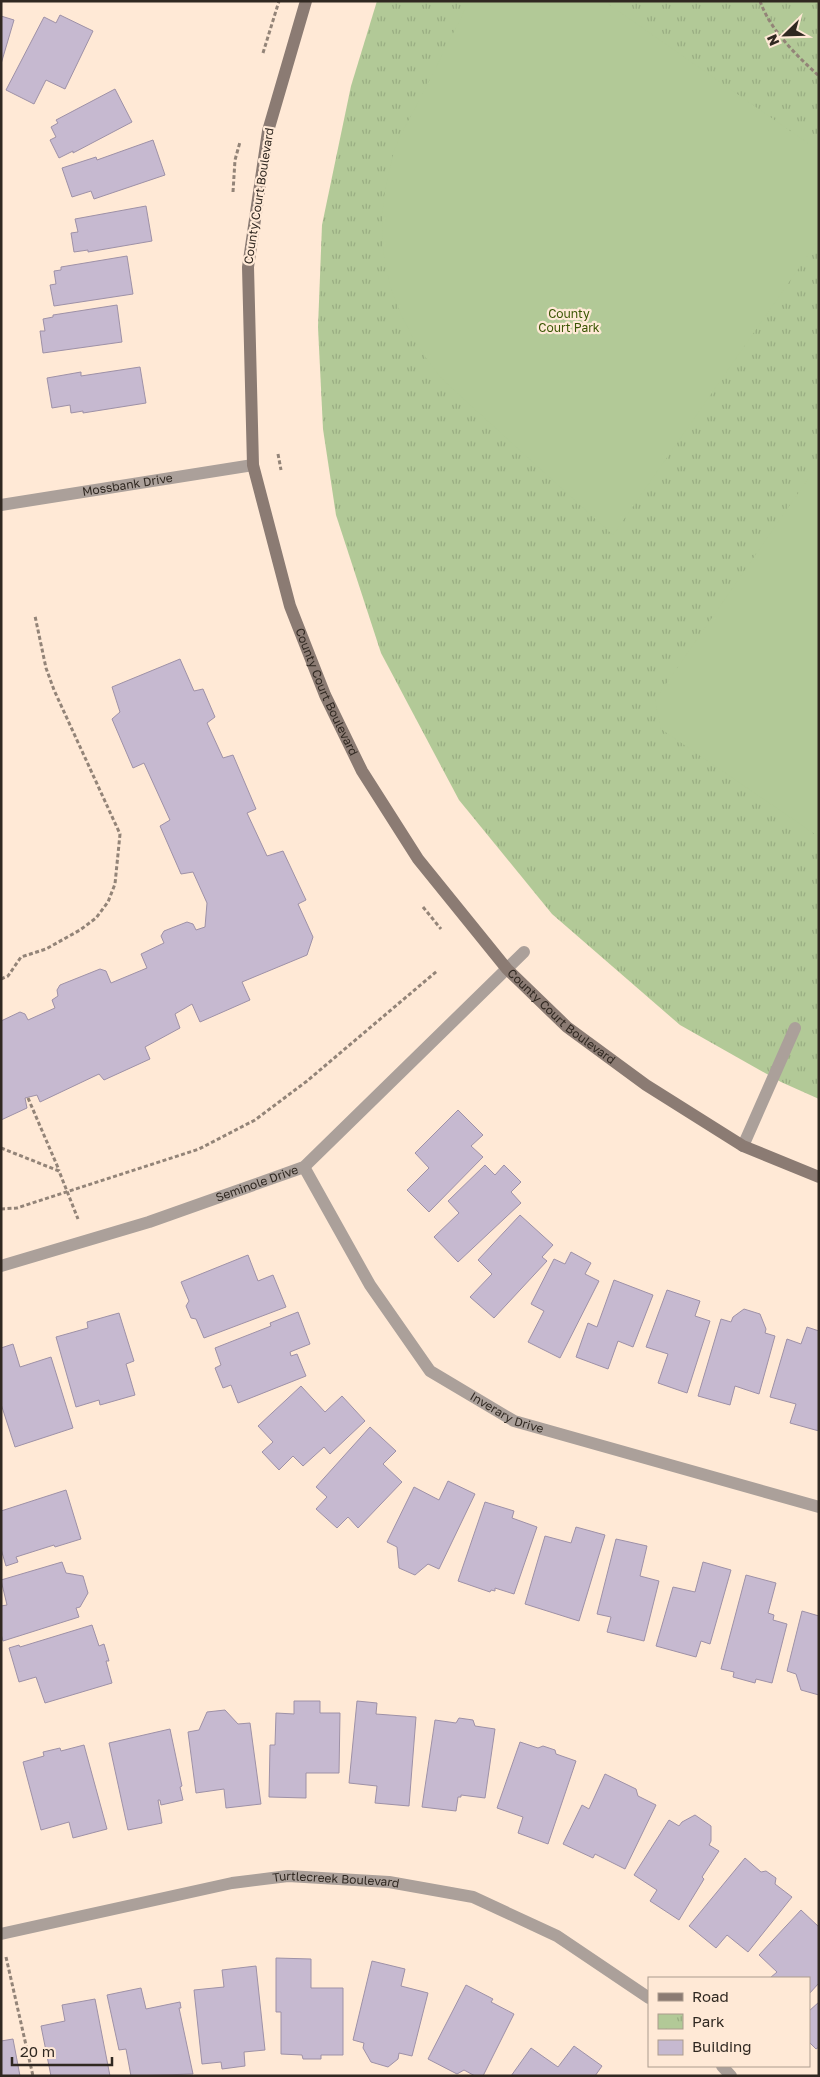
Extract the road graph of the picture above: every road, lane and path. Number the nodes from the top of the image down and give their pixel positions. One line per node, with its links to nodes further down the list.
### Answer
1 (278, 1): 4 (path)
2 (306, 1): 9 (street, County Court Boulevard)
3 (760, 1): 5 (path)
4 (262, 60)
5 (819, 76)
6 (243, 132): 7 (path)
7 (232, 198)
8 (277, 446): 10 (path)
9 (253, 464): 11 (street, Mossbank Drive); 16 (street, County Court Boulevard)
10 (282, 474)
11 (1, 505)
12 (35, 616): 18 (path)
13 (420, 902): 14 (path)
14 (445, 933)
15 (524, 952): 16 (street, Seminole Drive)
16 (507, 970): 21 (street, County Court Boulevard); 23 (street, Seminole Drive)
17 (437, 971): 26 (path)
18 (1, 979)
19 (795, 1028): 21 (street)
20 (28, 1098): 24 (path)
21 (743, 1146): 25 (street, County Court Boulevard)
22 (1, 1148): 24 (path)
23 (304, 1168): 28 (street, Seminole Drive); 30 (street, Inverary Drive)
24 (60, 1171): 26 (path)
25 (819, 1177)
26 (68, 1192): 27 (path); 28 (path)
27 (1, 1209)
28 (87, 1240): 29 (street, Seminole Drive)
29 (1, 1266)
30 (819, 1507)
31 (1, 1934): 33 (street, Turtlecreek Boulevard)
32 (6, 1954): 34 (path)
33 (648, 1997)
34 (33, 2076)

